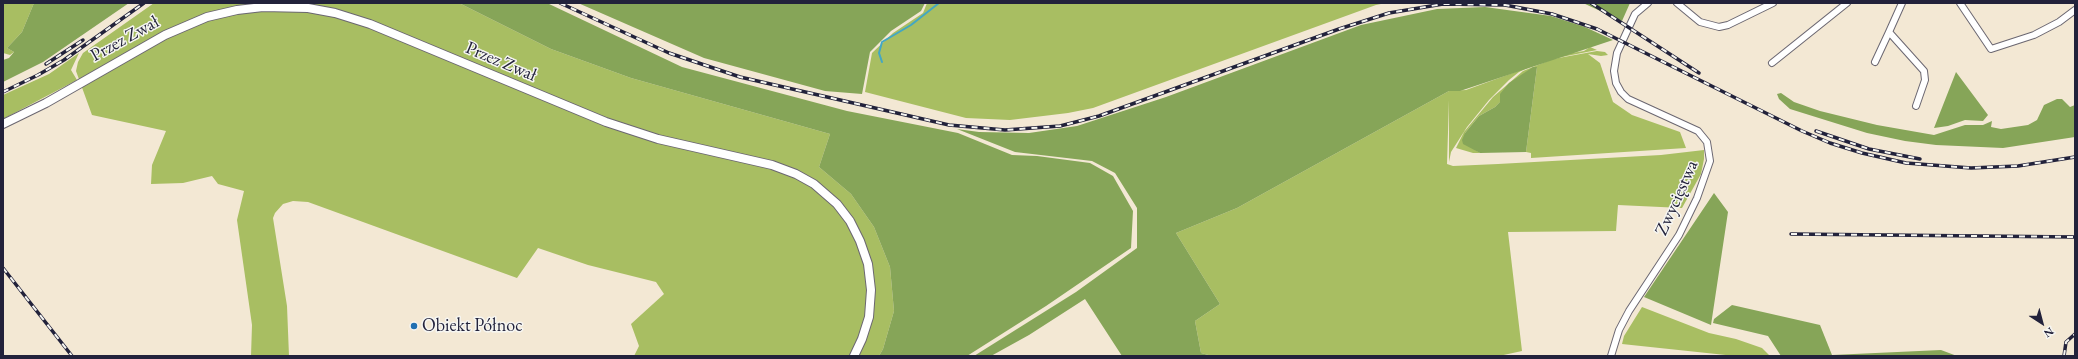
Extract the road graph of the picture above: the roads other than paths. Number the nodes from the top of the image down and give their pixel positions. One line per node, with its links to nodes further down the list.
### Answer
1 (1648, 3): 14 (street, Zwycięstwa)
2 (1677, 3): 3 (street)
3 (1773, 3)
4 (1847, 3): 10 (street)
5 (1902, 3): 8 (street)
6 (1960, 3): 7 (street)
7 (2075, 10)
8 (1889, 32): 9 (street); 11 (street)
9 (1875, 62)
10 (1772, 63)
11 (1916, 106)
12 (3, 124): 13 (street, Przez Zwał)
13 (854, 356)
14 (1611, 356)

